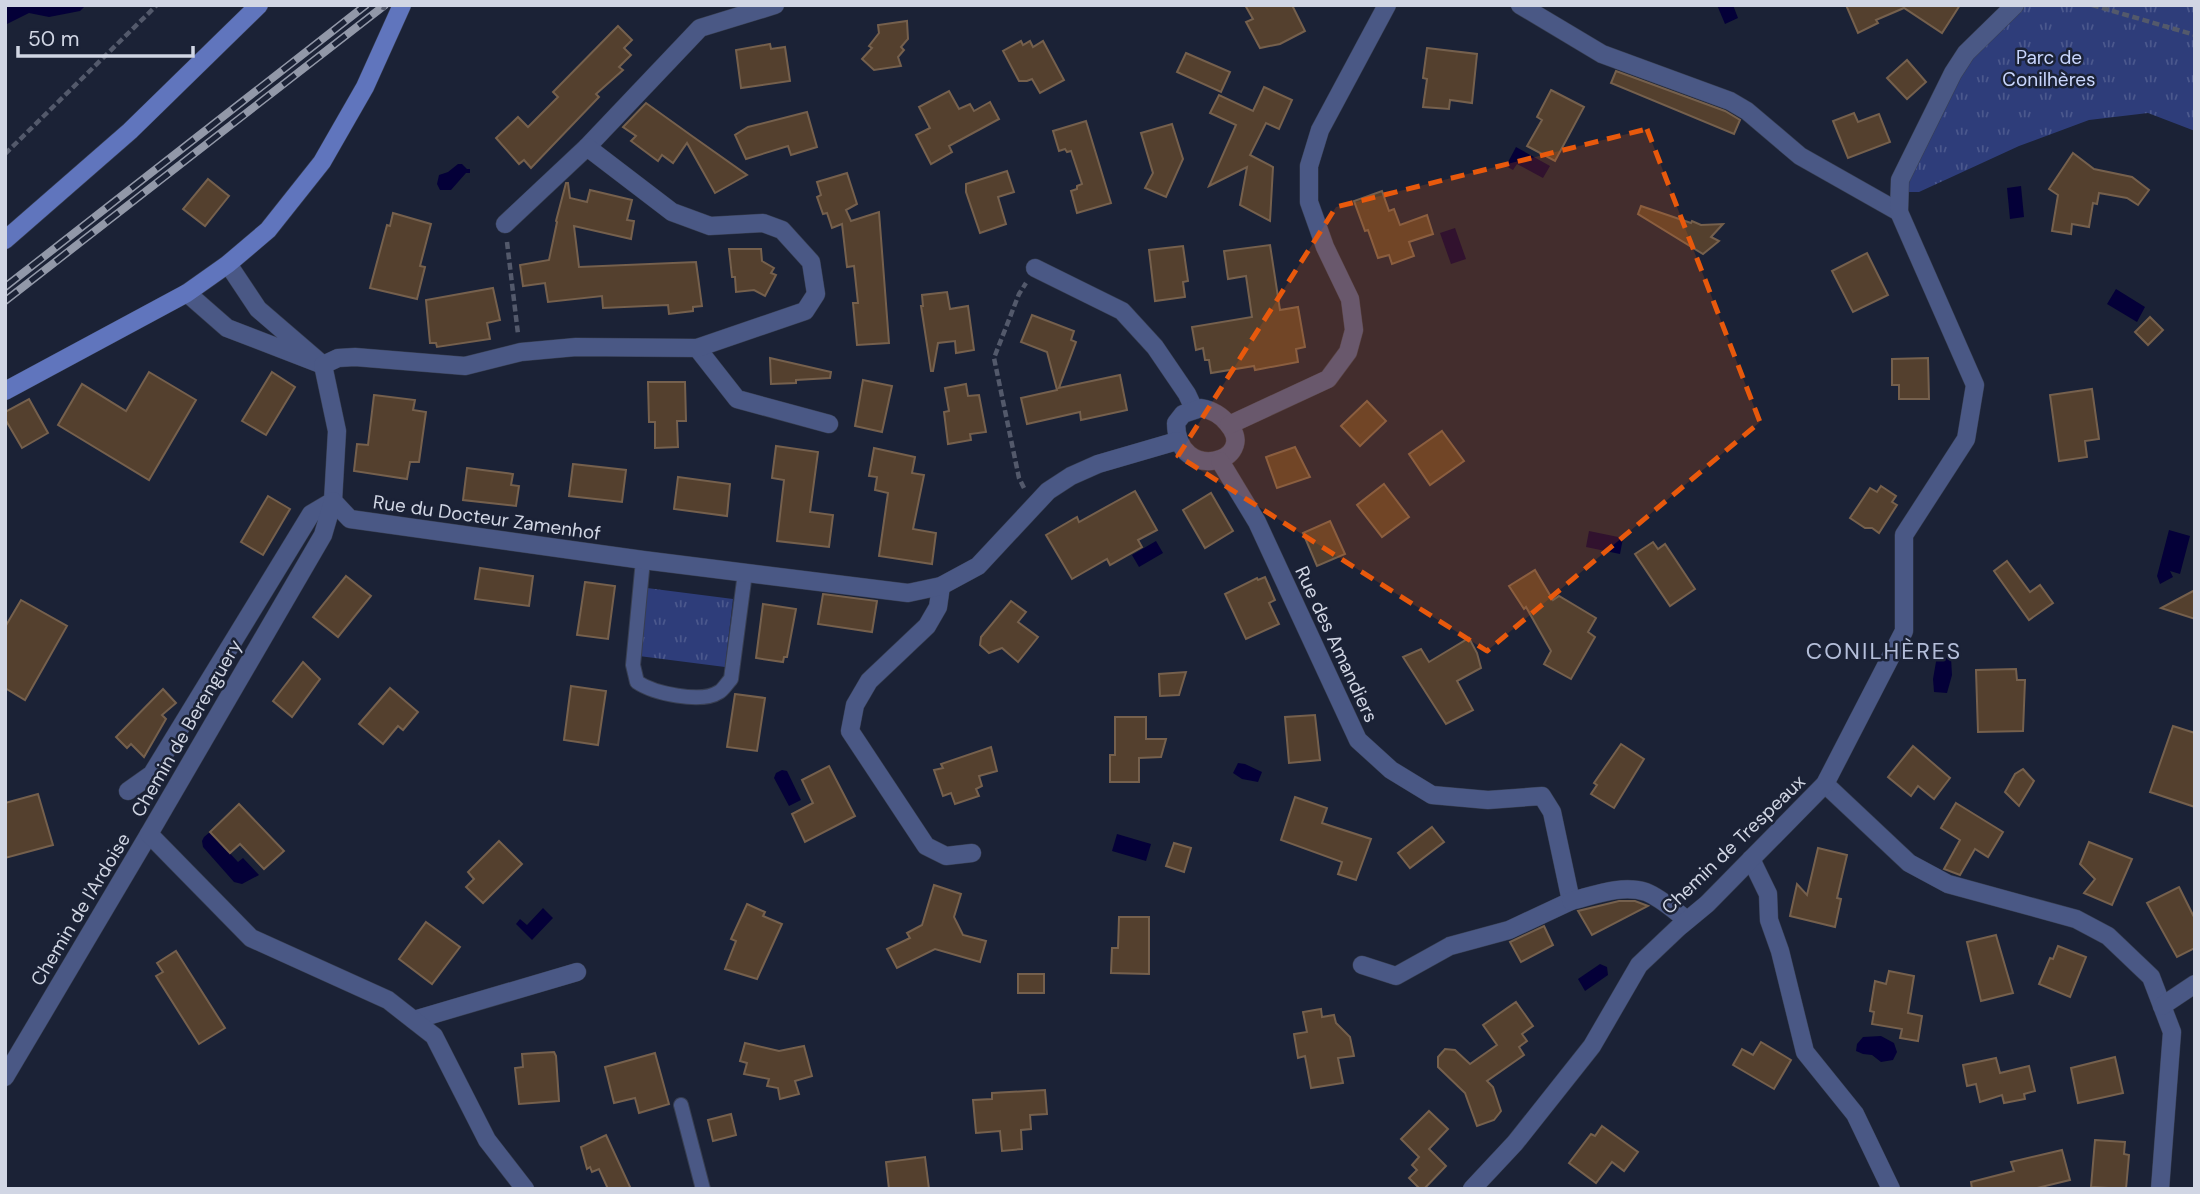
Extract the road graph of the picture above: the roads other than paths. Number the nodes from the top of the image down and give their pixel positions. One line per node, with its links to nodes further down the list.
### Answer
1 (259, 5): 10 (main road)
2 (402, 5): 11 (main road)
3 (775, 5): 7 (street)
4 (1387, 5): 19 (street)
5 (1520, 5): 8 (street)
6 (2015, 5): 8 (street, Chemin de Trespeaux)
7 (587, 147): 9 (street); 14 (street)
8 (1899, 212): 26 (street, Chemin de Trespeaux)
9 (505, 224)
10 (5, 240)
11 (228, 264): 13 (main road); 15 (street)
12 (1035, 268): 17 (street)
13 (187, 293): 15 (street); 16 (main road)
14 (697, 348): 15 (street); 18 (street)
15 (323, 365): 22 (street, Chemin de Berenguery)
16 (5, 391)
17 (1194, 409): 19 (street); 20 (street)
18 (829, 424)
19 (1229, 425): 21 (street)
20 (1177, 441): 21 (street); 25 (street, Rue du Docteur Zamenhof)
21 (1220, 461): 31 (street, Rue des Amandiers)
22 (333, 502): 23 (street, Rue du Docteur Zamenhof); 27 (street, Chemin de Berenguery); 28 (street, Chemin de Berenguery)
23 (643, 560): 24 (street, Rue du Docteur Zamenhof); 24 (lane)
24 (745, 573): 25 (street, Rue du Docteur Zamenhof)
25 (941, 586): 29 (street)
26 (1825, 784): 30 (street, Chemin de Trespeaux); 36 (street)
27 (128, 791)
28 (149, 834): 37 (street, Chemin de Berenguery); 38 (street, Chemin de l'Ardoise)
29 (972, 853)
30 (1751, 859): 32 (street, Chemin de Trespeaux); 43 (street)
31 (1571, 901): 32 (street); 33 (street)
32 (1687, 920): 42 (street, Chemin de Trespeaux)
33 (1362, 965)
34 (577, 972): 37 (street)
35 (2195, 984): 36 (street)
36 (2162, 1006): 44 (street)
37 (414, 1020): 40 (street, Chemin de Berenguery)
38 (5, 1077)
39 (681, 1105): 41 (lane)
40 (526, 1189)
41 (703, 1189)
42 (1472, 1189)
43 (1891, 1189)
44 (2160, 1189)

